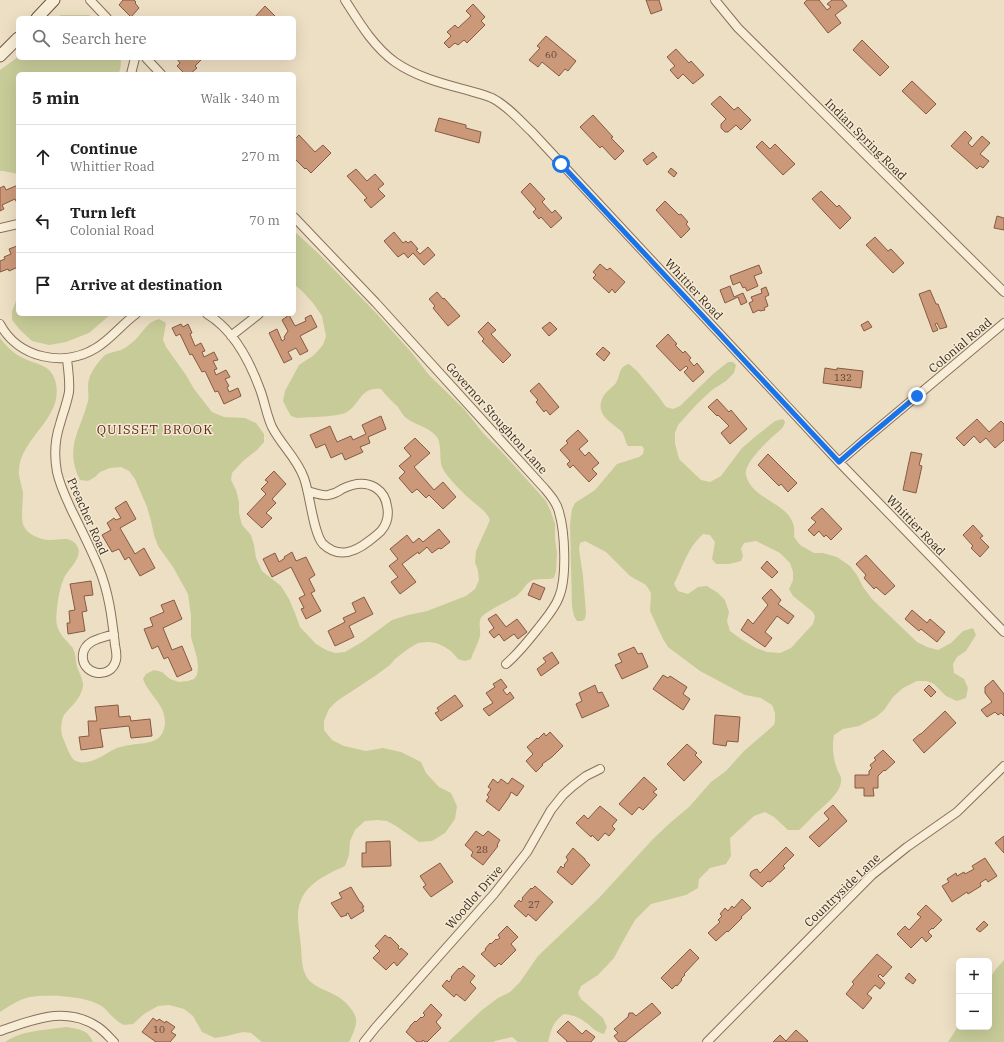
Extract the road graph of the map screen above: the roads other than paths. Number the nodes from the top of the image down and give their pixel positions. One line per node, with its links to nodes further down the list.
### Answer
1 (54, 0): 5 (main road)
2 (90, 0): 6 (street)
3 (345, 0): 24 (street, Whittier Road)
4 (714, 0): 16 (street, Indian Spring Road)
5 (39, 16)
6 (106, 16)
7 (16, 40): 8 (main road)
8 (0, 56)
9 (134, 60): 11 (street)
10 (148, 60): 12 (street)
11 (132, 72)
12 (159, 72)
13 (296, 219): 28 (street, Governor Stoughton Lane)
14 (16, 224): 15 (street)
15 (0, 228)
16 (1004, 292)
17 (134, 316): 23 (street)
18 (210, 316): 22 (street)
19 (256, 316): 22 (street)
20 (1004, 323): 24 (street, Colonial Road)
21 (0, 324): 23 (street)
22 (231, 336): 25 (street)
23 (67, 359): 27 (street, Preacher Road)
24 (839, 462): 26 (street, Whittier Road)
25 (308, 491): 25 (street)
26 (1004, 632)
27 (114, 634): 27 (street)
28 (506, 664)
29 (1004, 766): 34 (street, Countryside Lane)
30 (600, 769): 33 (street, Woodlot Drive)
31 (0, 1031): 32 (street)
32 (114, 1042)
33 (364, 1042)
34 (707, 1042)

